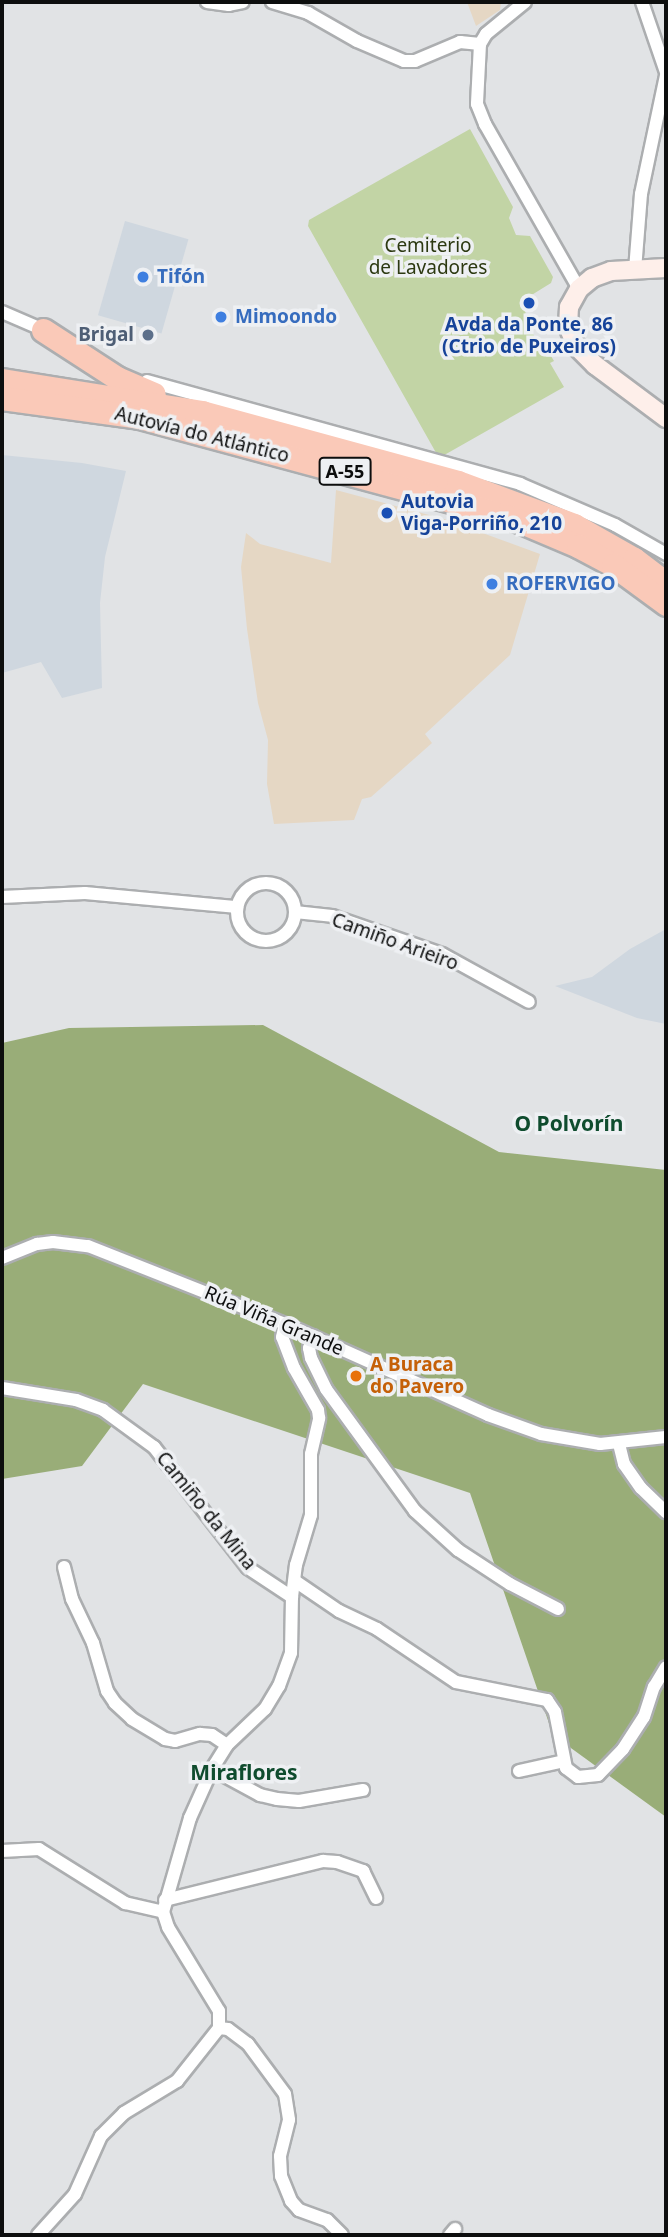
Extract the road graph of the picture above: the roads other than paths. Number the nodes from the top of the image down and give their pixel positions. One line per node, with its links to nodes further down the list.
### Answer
1 (207, 2): 2 (street)
2 (243, 2)
3 (272, 2): 7 (street)
4 (525, 2): 6 (street)
5 (642, 2): 8 (street)
6 (512, 6): 7 (street)
7 (480, 44): 11 (street)
8 (666, 74): 10 (street)
9 (666, 268): 10 (street)
10 (635, 270): 11 (street)
11 (579, 289): 17 (street)
12 (2, 312): 13 (street)
13 (43, 330): 16 (highway); 19 (street)
14 (2, 380): 16 (highway, Autovía do Atlántico / A-55)
15 (2, 398): 24 (highway, Autovía do Atlántico / A-55)
16 (202, 412): 18 (highway, Autovía do Atlántico / A-55)
17 (666, 418)
18 (458, 482): 19 (highway); 23 (highway, Autovía do Atlántico / A-55)
19 (551, 500): 20 (street)
20 (641, 538): 21 (street); 22 (street)
21 (666, 542)
22 (666, 554)
23 (666, 583)
24 (666, 604)
25 (2, 897): 26 (street)
26 (237, 907): 27 (street); 27 (street)
27 (295, 912): 28 (street, Camiño Arieiro)
28 (529, 1002)
29 (2, 1258): 30 (street, Rúa Viña Grande)
30 (285, 1324): 31 (street, Rúa Viña Grande); 37 (street)
31 (313, 1336): 34 (street, Rúa Viña Grande); 39 (street)
32 (2, 1388): 38 (street, Camiño da Mina)
33 (666, 1437): 34 (street, Rúa Viña Grande)
34 (619, 1444): 35 (street)
35 (666, 1512)
36 (64, 1567): 41 (street)
37 (295, 1581): 38 (street); 42 (street)
38 (292, 1597): 41 (street)
39 (558, 1609)
40 (666, 1667): 42 (street)
41 (227, 1745): 43 (street)
42 (564, 1761): 44 (street)
43 (212, 1769): 45 (street); 48 (street)
44 (519, 1771)
45 (363, 1790)
46 (2, 1851): 48 (street)
47 (376, 1898): 48 (street)
48 (164, 1906): 49 (street)
49 (219, 2028): 50 (street); 51 (street)
50 (38, 2235)
51 (342, 2235)

